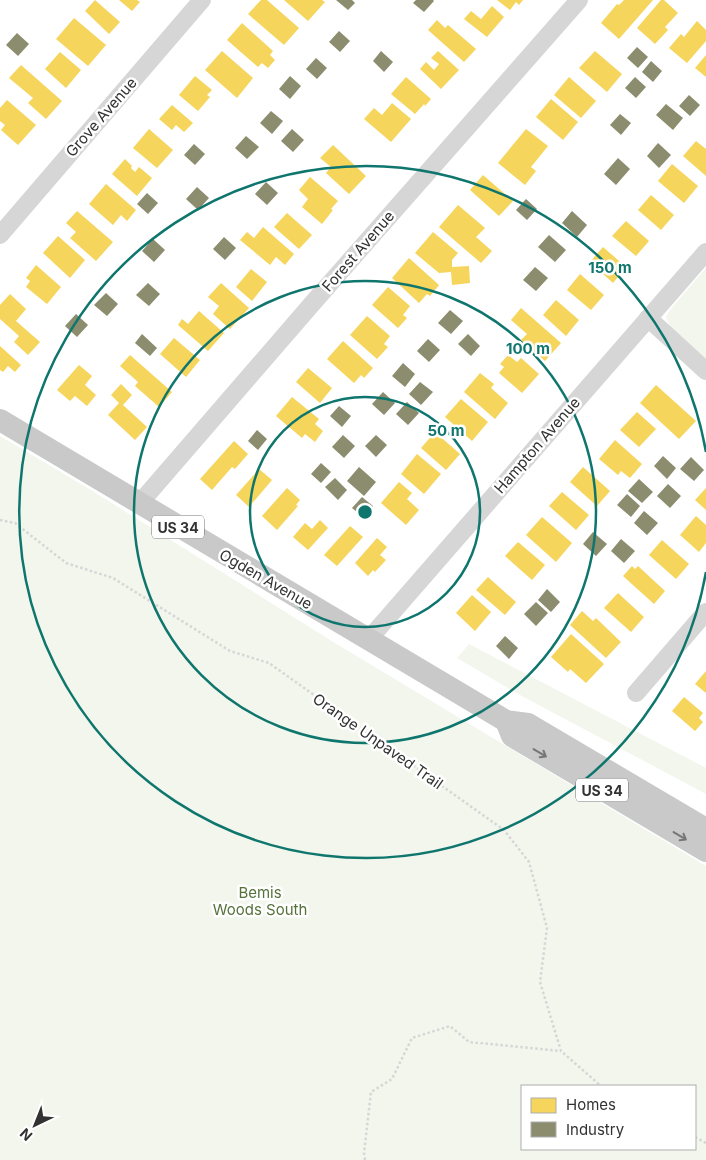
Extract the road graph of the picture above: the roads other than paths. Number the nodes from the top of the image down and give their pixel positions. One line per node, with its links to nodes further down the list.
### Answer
1 (202, 0): 3 (street, Grove Avenue)
2 (579, 0): 8 (street, Forest Avenue)
3 (0, 235)
4 (706, 252): 5 (street, Hampton Avenue)
5 (648, 318): 6 (street); 10 (street, Hampton Avenue)
6 (706, 371)
7 (0, 420): 8 (main road, Ogden Avenue / US 34)
8 (139, 504): 10 (main road, Ogden Avenue / US 34)
9 (706, 612): 11 (street)
10 (368, 639): 12 (main road, Ogden Avenue / US 34)
11 (636, 693)
12 (506, 722): 13 (main road, Ogden Avenue / US 34); 14 (main road, Ogden Avenue / US 34, one-way to 14)
13 (706, 829)
14 (706, 851)

